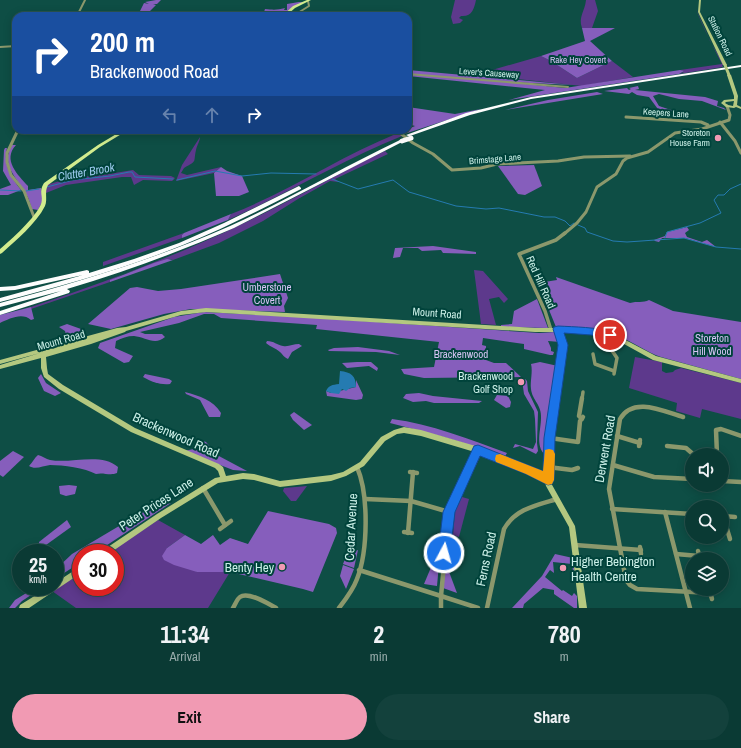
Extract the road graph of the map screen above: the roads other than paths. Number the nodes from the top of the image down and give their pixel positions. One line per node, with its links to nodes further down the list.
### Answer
1 (85, 0): 4 (street)
2 (308, 0): 5 (main road); 6 (street)
3 (700, 0): 12 (street, Station Road, bridge)
4 (79, 12)
5 (289, 12)
6 (299, 12)
7 (12, 46): 8 (street)
8 (0, 47)
9 (741, 67): 23 (highway, bridge)
10 (412, 74): 11 (street, Lever's Causeway)
11 (568, 87)
12 (736, 104): 13 (street); 13 (street); 14 (street)
13 (727, 106): 16 (street)
14 (741, 108)
15 (626, 117): 17 (street, Keepers Lane)
16 (720, 122): 18 (street, Red Hill Road); 24 (street)
17 (704, 123): 18 (street, Keepers Lane); 19 (street, Keepers Lane)
18 (714, 124): 19 (street, Red Hill Road)
19 (708, 125): 25 (street, Red Hill Road)
20 (16, 134): 28 (street)
21 (119, 134): 28 (main road)
22 (401, 134): 26 (street, Brimstage Lane)
23 (401, 140): 29 (highway); 31 (highway)
24 (741, 153)
25 (631, 156): 26 (street, Brimstage Lane); 27 (street, Red Hill Road)
26 (620, 157): 27 (street)
27 (623, 161): 37 (street, Red Hill Road)
28 (34, 217): 30 (main road)
29 (181, 243): 32 (highway); 33 (highway)
30 (0, 252)
31 (139, 264): 34 (highway); 35 (highway)
32 (0, 289)
33 (0, 300)
34 (0, 305)
35 (0, 313)
36 (558, 329): 37 (street, Mount Road); 38 (street, Mount Road); 48 (street)
37 (551, 330): 39 (street, Mount Road)
38 (601, 333): 40 (street); 43 (street, Mount Road)
39 (43, 354): 41 (street, Mount Road); 42 (street, Mount Road); 59 (street, Brackenwood Road)
40 (595, 356)
41 (0, 362)
42 (0, 367)
43 (741, 380)
44 (584, 392): 48 (street)
45 (680, 415): 46 (street, Derwent Road)
46 (617, 436): 49 (street); 54 (street, Derwent Road)
47 (741, 436): 52 (street)
48 (550, 438): 56 (street)
49 (640, 443)
50 (667, 446): 51 (street)
51 (688, 448)
52 (717, 448)
53 (478, 450): 55 (street); 61 (street); 69 (street)
54 (613, 465): 60 (street); 68 (street, Derwent Road)
55 (357, 467): 59 (street); 65 (street, Cedar Avenue)
56 (548, 467): 57 (street); 61 (street)
57 (578, 468)
58 (413, 472): 67 (street)
59 (222, 478): 64 (street, Peter Prices Lane)
60 (685, 479)
61 (548, 480): 66 (street)
62 (729, 481): 63 (street)
63 (741, 482)
64 (203, 488): 75 (street); 80 (street, Peter Prices Lane)
65 (365, 499): 67 (street); 86 (street, Cedar Avenue)
66 (557, 500): 81 (street); 100 (street, Ferns Road)
67 (411, 501): 69 (street); 77 (street)
68 (612, 509): 70 (street); 82 (street, Derwent Road)
69 (449, 512): 90 (street)
70 (665, 512): 71 (street); 84 (street)
71 (685, 513)
72 (729, 516): 73 (street)
73 (735, 517)
74 (231, 521): 75 (street)
75 (225, 525): 76 (street)
76 (220, 528)
77 (408, 533)
78 (729, 536): 79 (street)
79 (730, 539)
80 (118, 544)
81 (575, 545): 82 (street); 101 (street)
82 (619, 548): 83 (street); 88 (street, Derwent Road)
83 (641, 550)
84 (676, 554): 85 (street); 87 (street)
85 (685, 554)
86 (359, 570): 90 (street); 97 (street, Cedar Avenue)
87 (685, 588)
88 (685, 592)
89 (41, 596): 94 (street)
90 (442, 596): 98 (street); 99 (street)
91 (687, 596): 102 (street)
92 (711, 596): 93 (street)
93 (712, 599)
94 (23, 608)
95 (233, 608): 96 (street)
96 (276, 608)
97 (339, 608)
98 (441, 608)
99 (478, 608)
100 (487, 608)
101 (583, 608)
102 (690, 608)

